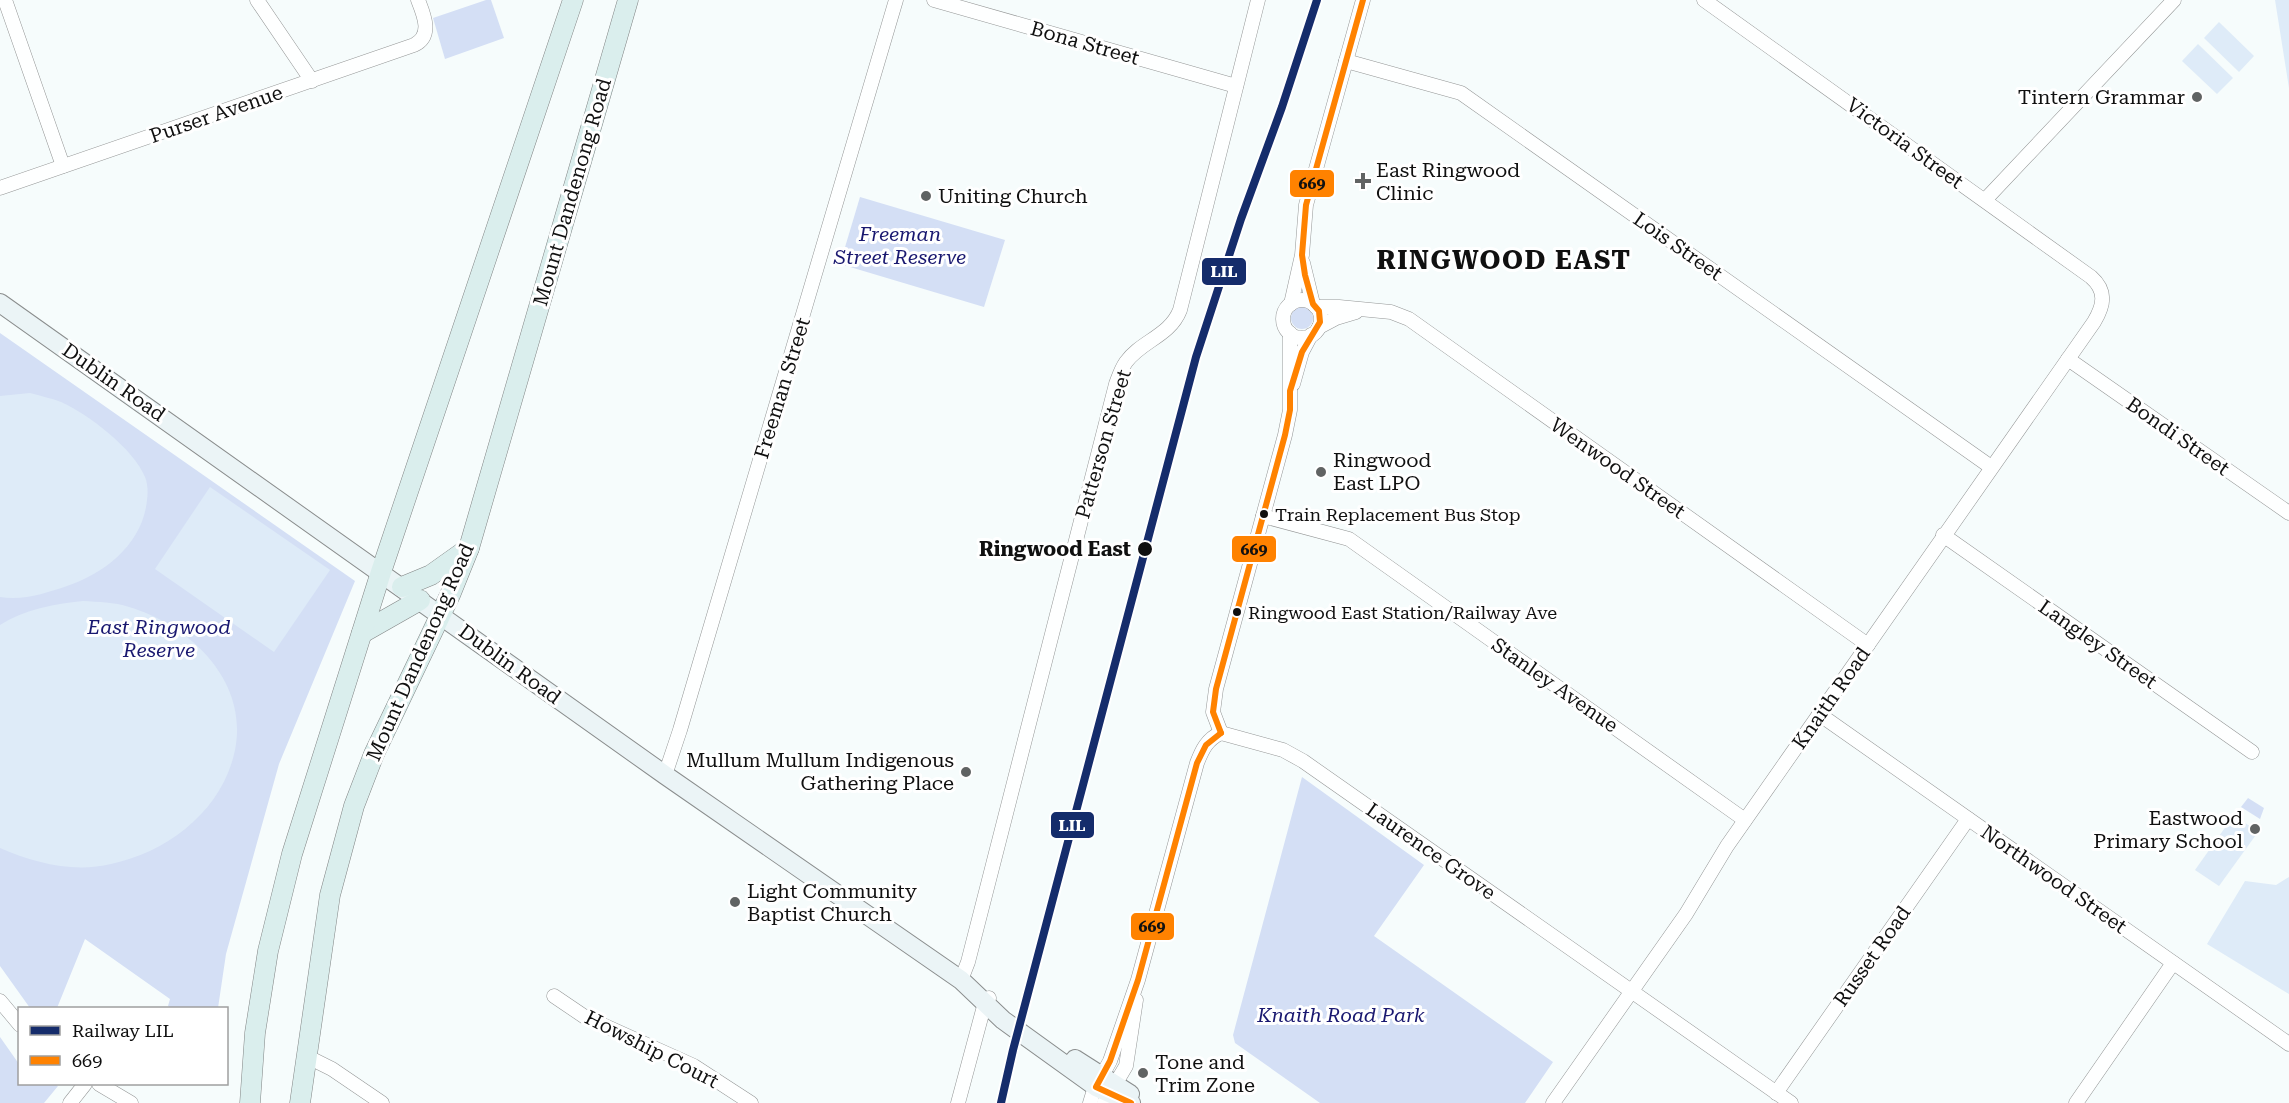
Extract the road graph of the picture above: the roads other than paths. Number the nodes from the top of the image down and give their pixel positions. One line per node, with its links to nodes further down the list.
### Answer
1 (5, 0): 15 (street)
2 (257, 0): 13 (street)
3 (418, 0): 13 (street, Purser Avenue)
4 (573, 0): 33 (main road)
5 (628, 0): 32 (main road, Mount Dandenong Road)
6 (897, 0): 42 (street, Freeman Street)
7 (934, 0): 14 (street, Bona Street)
8 (1258, 0): 14 (street, Patterson Street)
9 (1363, 0): 12 (street)
10 (1704, 0): 17 (street, Victoria Street)
11 (2174, 0): 17 (street)
12 (1346, 61): 18 (street); 28 (street, Lois Street)
13 (312, 81): 15 (street, Purser Avenue)
14 (1236, 86): 46 (street, Patterson Street)
15 (63, 166): 16 (street, Purser Avenue)
16 (0, 188)
17 (1984, 200): 19 (street, Victoria Street)
18 (1302, 255): 21 (street); 22 (street)
19 (2102, 291): 26 (street, Knaith Road)
20 (0, 303): 33 (main road, Dublin Road)
21 (1291, 304): 22 (street); 25 (street)
22 (1315, 305): 23 (street, Wenwood Street); 24 (street)
23 (1361, 310): 24 (street, Wenwood Street); 38 (street, Wenwood Street)
24 (1315, 331): 25 (street); 27 (street)
25 (1290, 333): 27 (street)
26 (2068, 358): 28 (street, Knaith Road); 29 (street, Bondi Street)
27 (1290, 391): 30 (street)
28 (1991, 467): 31 (street, Knaith Road)
29 (2289, 513)
30 (1263, 516): 40 (street); 44 (street, Stanley Avenue)
31 (1943, 536): 38 (street, Knaith Road); 41 (street, Langley Street)
32 (469, 548): 34 (main road); 36 (main road, Mount Dandenong Road)
33 (381, 572): 34 (main road, Dublin Road); 37 (main road)
34 (402, 587): 35 (main road, Dublin Road)
35 (420, 600): 36 (main road, Dublin Road); 37 (main road)
36 (441, 615): 42 (main road, Dublin Road); 53 (main road, Mount Dandenong Road)
37 (362, 633): 60 (main road)
38 (1868, 645): 39 (street, Knaith Road)
39 (1819, 714): 43 (street, Northwood Street); 44 (street, Knaith Road)
40 (1221, 733): 47 (street, Laurence Grove); 56 (street)
41 (2252, 752)
42 (665, 775): 46 (main road, Dublin Road)
43 (1968, 819): 45 (street, Northwood Street); 57 (street, Russet Road)
44 (1745, 820): 47 (street, Knaith Road)
45 (2173, 963): 52 (street, Northwood Street); 69 (street)
46 (962, 980): 49 (main road, Dublin Road)
47 (1631, 991): 57 (street, Laurence Grove); 67 (street, Knaith Road)
48 (554, 996): 63 (street, Howship Court)
49 (987, 1000): 56 (main road, Dublin Road); 64 (street)
50 (0, 1001): 51 (street)
51 (18, 1023)
52 (2289, 1044)
53 (306, 1056): 61 (main road, Mount Dandenong Road); 62 (street)
54 (84, 1085): 58 (street)
55 (102, 1085): 59 (street)
56 (1103, 1091): 65 (main road, Dublin Road); 66 (main road, Dublin Road)
57 (1776, 1093): 68 (street, Laurence Grove)
58 (70, 1103)
59 (131, 1103)
60 (250, 1103)
61 (300, 1103)
62 (382, 1103)
63 (751, 1103)
64 (958, 1103)
65 (1131, 1103)
66 (1140, 1103)
67 (1552, 1103)
68 (1791, 1103)
69 (2076, 1103)

